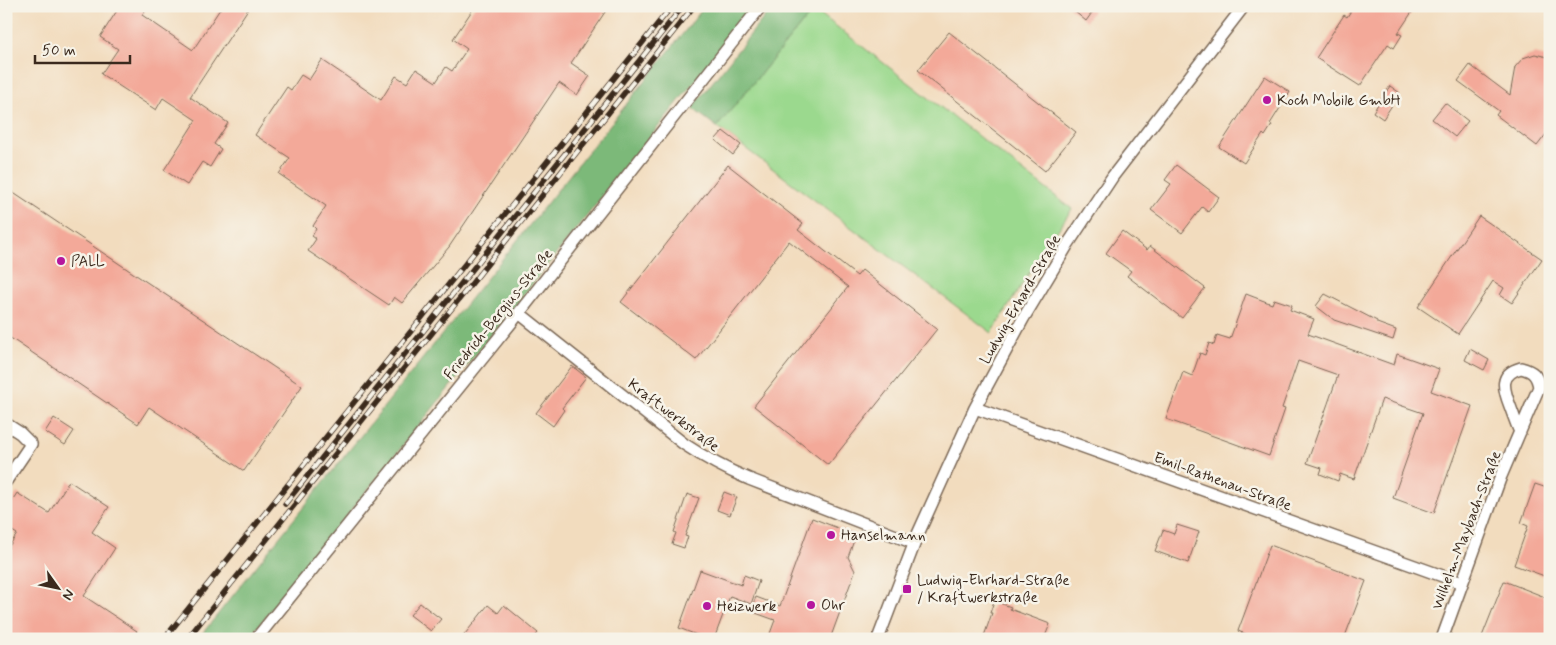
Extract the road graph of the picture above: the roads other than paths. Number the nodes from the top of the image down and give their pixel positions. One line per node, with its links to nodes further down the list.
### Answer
1 (761, 6): 3 (street, Friedrich-Bergius-Straße)
2 (1244, 6): 4 (street, Ludwig-Erhard-Straße)
3 (519, 313): 8 (street, Kraftwerkstraße); 10 (street, Friedrich-Bergius-Straße)
4 (975, 408): 8 (street, Ludwig-Erhard-Straße); 9 (street, Emil-Rathenau-Straße)
5 (6, 424): 7 (street)
6 (1520, 432): 6 (street, Wilhelm-Maybach-Straße); 9 (street, Wilhelm-Maybach-Straße)
7 (6, 481)
8 (914, 543): 11 (street, Ludwig-Erhard-Straße)
9 (1462, 583): 12 (street, Wilhelm-Maybach-Straße)
10 (256, 639)
11 (878, 639)
12 (1442, 639)

